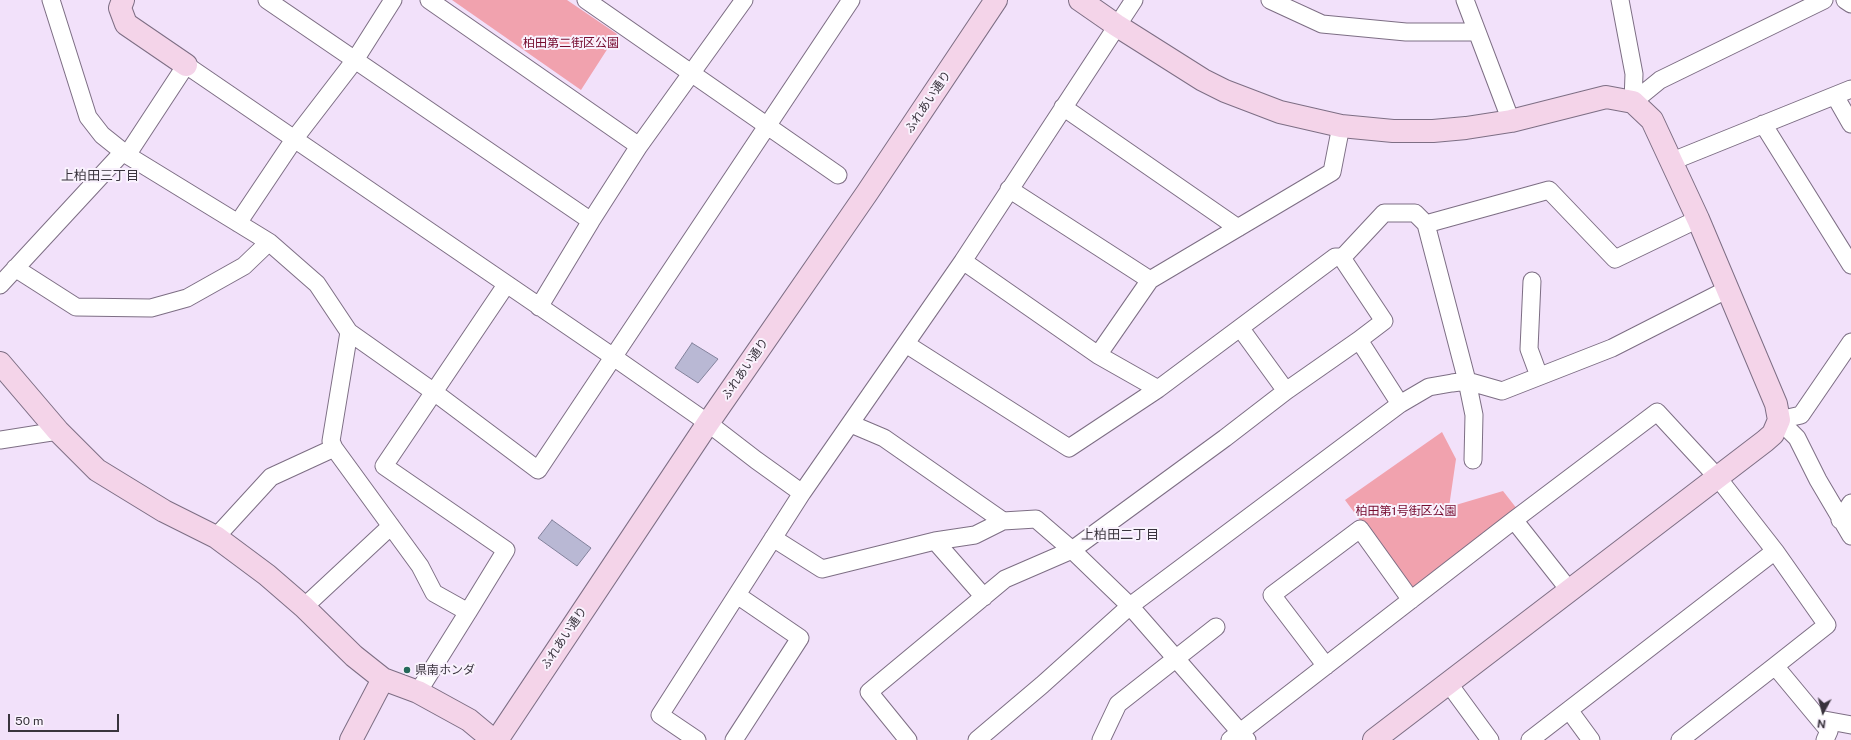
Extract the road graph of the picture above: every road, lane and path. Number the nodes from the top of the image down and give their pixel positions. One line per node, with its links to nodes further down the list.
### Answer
1 (51, 0): 34 (street)
2 (122, 0): 21 (street)
3 (267, 0): 20 (street)
4 (393, 0): 20 (street)
5 (429, 0): 33 (street)
6 (586, 0): 22 (street)
7 (851, 0): 30 (street)
8 (996, 0): 69 (street, ふれあい通り)
9 (1080, 0): 18 (street)
10 (1134, 0): 18 (street)
11 (1270, 0): 19 (street)
12 (1465, 0): 19 (street)
13 (1620, 0): 25 (street)
14 (1824, 0): 25 (street)
15 (1845, 0): 17 (street)
16 (743, 1): 22 (street)
17 (1851, 4)
18 (1116, 26): 26 (street); 31 (street)
19 (1477, 32): 27 (street)
20 (355, 60): 32 (street); 39 (street)
21 (186, 65): 32 (street); 34 (street)
22 (691, 73): 30 (street); 33 (street)
23 (1851, 89): 24 (street)
24 (1835, 96): 28 (street); 29 (street)
25 (1633, 102): 27 (street); 35 (street)
26 (1062, 107): 37 (street); 42 (street)
27 (1511, 120): 31 (street)
28 (1763, 124): 35 (street); 46 (street)
29 (1851, 124)
30 (767, 126): 36 (street); 60 (street)
31 (1341, 126): 42 (street)
32 (295, 138): 40 (street); 51 (street)
33 (639, 146): 39 (street)
34 (125, 153): 40 (street); 47 (street)
35 (1670, 162): 38 (street)
36 (838, 175)
37 (1008, 189): 45 (street); 48 (street)
38 (1698, 219): 41 (street); 52 (street)
39 (591, 221): 53 (street)
40 (238, 223): 43 (street)
41 (1426, 224): 44 (street); 63 (street)
42 (1238, 228): 48 (street)
43 (270, 242): 47 (street); 55 (street)
44 (1342, 258): 54 (street); 56 (street)
45 (963, 261): 58 (street); 59 (street)
46 (1851, 265)
47 (15, 268): 50 (street)
48 (1150, 280): 59 (street)
49 (1532, 281): 62 (street)
50 (0, 285)
51 (506, 285): 53 (street); 66 (street)
52 (1728, 289): 62 (street); 68 (street)
53 (539, 307): 60 (street)
54 (1241, 329): 64 (street); 65 (street)
55 (349, 332): 66 (street); 73 (street)
56 (1359, 340): 65 (street); 67 (street)
57 (1851, 342): 68 (street)
58 (906, 344): 64 (street); 70 (street)
59 (1098, 355): 64 (street)
60 (612, 356): 66 (street); 69 (street)
61 (0, 363): 71 (street)
62 (1539, 376): 63 (street)
63 (1467, 381): 67 (street); 74 (street)
64 (1158, 389)
65 (1286, 391): 86 (street)
66 (434, 392): 94 (street)
67 (1400, 404): 92 (street)
68 (1779, 420): 75 (street); 79 (street)
69 (708, 423): 76 (street); 108 (street, ふれあい通り)
70 (850, 424): 76 (street); 80 (street)
71 (58, 431): 72 (street); 83 (street)
72 (0, 440)
73 (334, 448): 81 (street); 83 (street)
74 (1473, 460)
75 (1718, 478): 78 (street); 87 (street); 88 (street)
76 (802, 494): 84 (street)
77 (1851, 503): 79 (street)
78 (1514, 520): 88 (street); 91 (street)
79 (1840, 520): 82 (street)
80 (1003, 521): 85 (street); 86 (street)
81 (391, 526): 93 (street); 94 (street)
82 (1851, 536)
83 (216, 537): 93 (street)
84 (773, 538): 85 (street); 89 (street)
85 (935, 541): 90 (street)
86 (1072, 550): 90 (street); 92 (street)
87 (1775, 551): 98 (street); 102 (street)
88 (1570, 591): 100 (street)
89 (738, 595): 109 (street); 110 (street)
90 (984, 596): 111 (street)
91 (1411, 600): 97 (street); 97 (street)
92 (1130, 606): 96 (street); 112 (street)
93 (304, 607): 99 (street)
94 (468, 612): 101 (street)
95 (1216, 627): 96 (street)
96 (1176, 658): 105 (street); 113 (street)
97 (1326, 666): 105 (street)
98 (1775, 666): 103 (street); 118 (street)
99 (383, 679): 101 (street); 106 (street)
100 (1449, 684): 114 (street); 115 (street)
101 (418, 692): 107 (street)
102 (1569, 710): 116 (street); 117 (street)
103 (1819, 719): 104 (street); 119 (street)
104 (1851, 725)
105 (1240, 737)
106 (351, 740)
107 (493, 740)
108 (496, 740)
109 (697, 740)
110 (734, 740)
111 (908, 740)
112 (977, 740)
113 (1101, 740)
114 (1374, 740)
115 (1490, 740)
116 (1530, 740)
117 (1591, 740)
118 (1680, 740)
119 (1825, 740)

